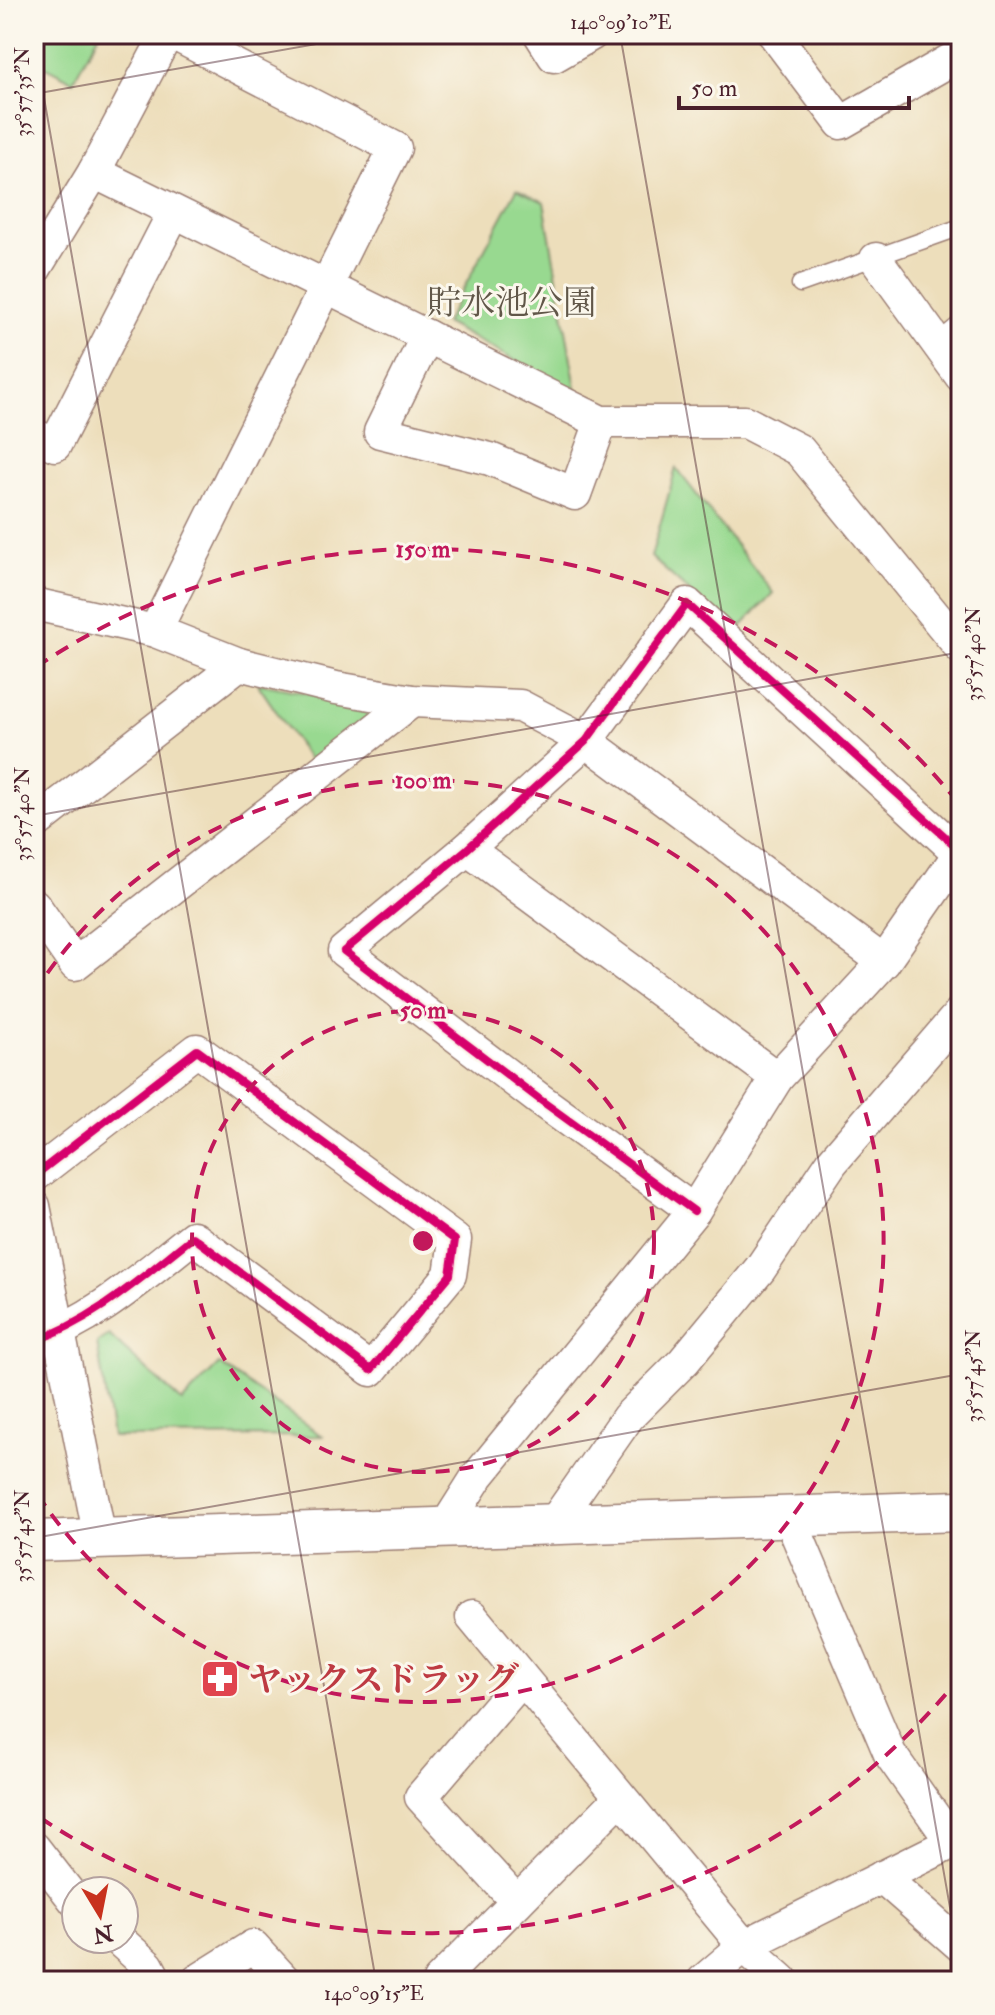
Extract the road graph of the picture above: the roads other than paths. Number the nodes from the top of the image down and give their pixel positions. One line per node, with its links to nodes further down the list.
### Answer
1 (167, 34): 7 (street)
2 (174, 34): 13 (street)
3 (540, 34): 4 (street)
4 (592, 34)
5 (774, 34): 6 (street)
6 (961, 54)
7 (94, 172): 8 (street); 11 (street)
8 (174, 212): 13 (street); 18 (street)
9 (961, 227): 10 (lane)
10 (876, 259): 12 (lane); 14 (street)
11 (34, 270)
12 (800, 284)
13 (325, 287): 15 (street); 20 (street)
14 (949, 333): 16 (street)
15 (427, 336): 17 (street); 17 (street)
16 (961, 376)
17 (601, 422): 21 (street)
18 (34, 435)
19 (34, 604): 20 (street)
20 (155, 631): 22 (street)
21 (961, 648)
22 (239, 664): 23 (street); 25 (street)
23 (412, 701): 24 (street); 28 (street)
24 (586, 741): 26 (street); 27 (street); 29 (street)
25 (34, 824)
26 (467, 849): 31 (street); 34 (street)
27 (960, 852): 29 (street)
28 (34, 905)
29 (884, 962): 31 (street)
30 (961, 1012): 38 (street)
31 (777, 1078): 34 (street)
32 (34, 1176): 35 (street)
33 (34, 1206): 35 (street)
34 (694, 1211): 39 (street)
35 (47, 1336): 40 (street)
36 (961, 1511): 37 (street)
37 (789, 1516): 38 (street); 45 (street)
38 (554, 1523): 39 (street)
39 (446, 1526): 40 (street)
40 (100, 1538): 41 (street)
41 (34, 1541)
42 (472, 1617): 43 (street)
43 (522, 1679): 44 (street); 49 (street)
44 (619, 1799): 49 (street); 50 (street)
45 (956, 1840): 47 (street)
46 (34, 1848): 48 (street)
47 (882, 1877): 50 (street); 51 (street)
48 (60, 1881)
49 (517, 1902): 56 (street)
50 (744, 1946): 57 (street); 58 (street)
51 (961, 1946)
52 (136, 1955): 53 (street)
53 (156, 1981)
54 (197, 1981): 55 (street)
55 (285, 1981)
56 (439, 1981)
57 (703, 1981)
58 (783, 1981)

